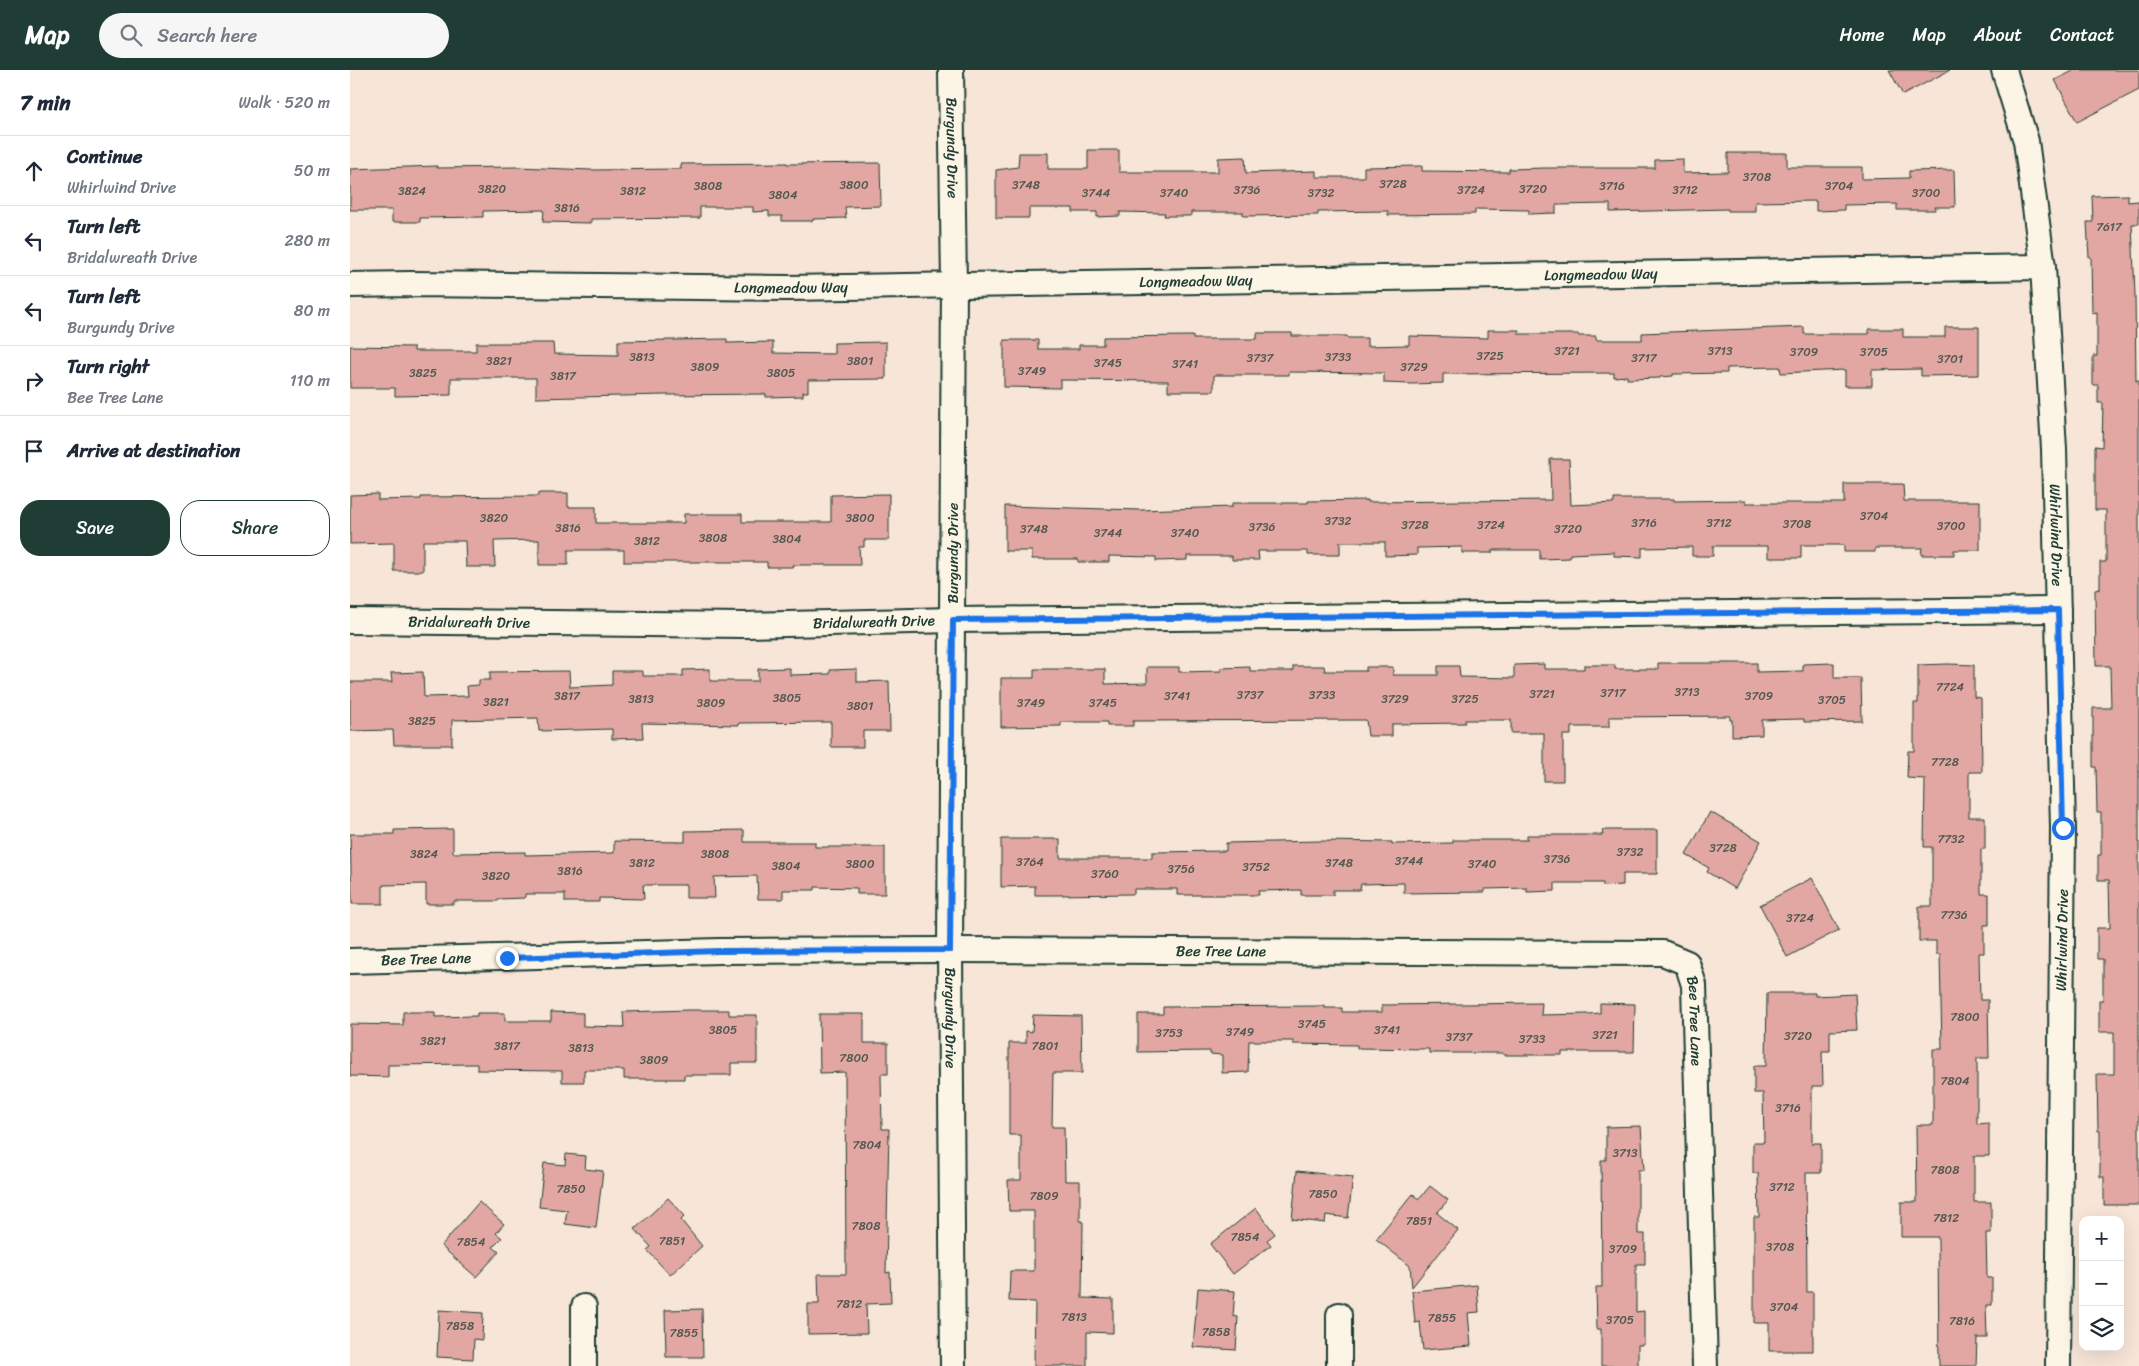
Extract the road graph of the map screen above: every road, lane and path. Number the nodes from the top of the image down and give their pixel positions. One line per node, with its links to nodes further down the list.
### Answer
1 (951, 70): 5 (street, Burgundy Drive)
2 (2004, 70): 3 (street, Whirlwind Drive)
3 (2043, 266): 5 (street, Longmeadow Way); 6 (street, Whirlwind Drive)
4 (350, 285): 5 (street, Longmeadow Way)
5 (954, 285): 7 (street, Burgundy Drive)
6 (2058, 610): 7 (street, Bridalwreath Drive); 17 (street, Whirlwind Drive)
7 (953, 620): 8 (street, Bridalwreath Drive); 9 (street, Burgundy Drive)
8 (350, 622)
9 (950, 950): 10 (street, Bee Tree Lane); 14 (street, Burgundy Drive); 16 (street, Bee Tree Lane)
10 (350, 961)
11 (584, 1306): 13 (street)
12 (1339, 1315): 15 (street)
13 (584, 1366)
14 (953, 1366)
15 (1339, 1366)
16 (1705, 1366)
17 (2058, 1366)

